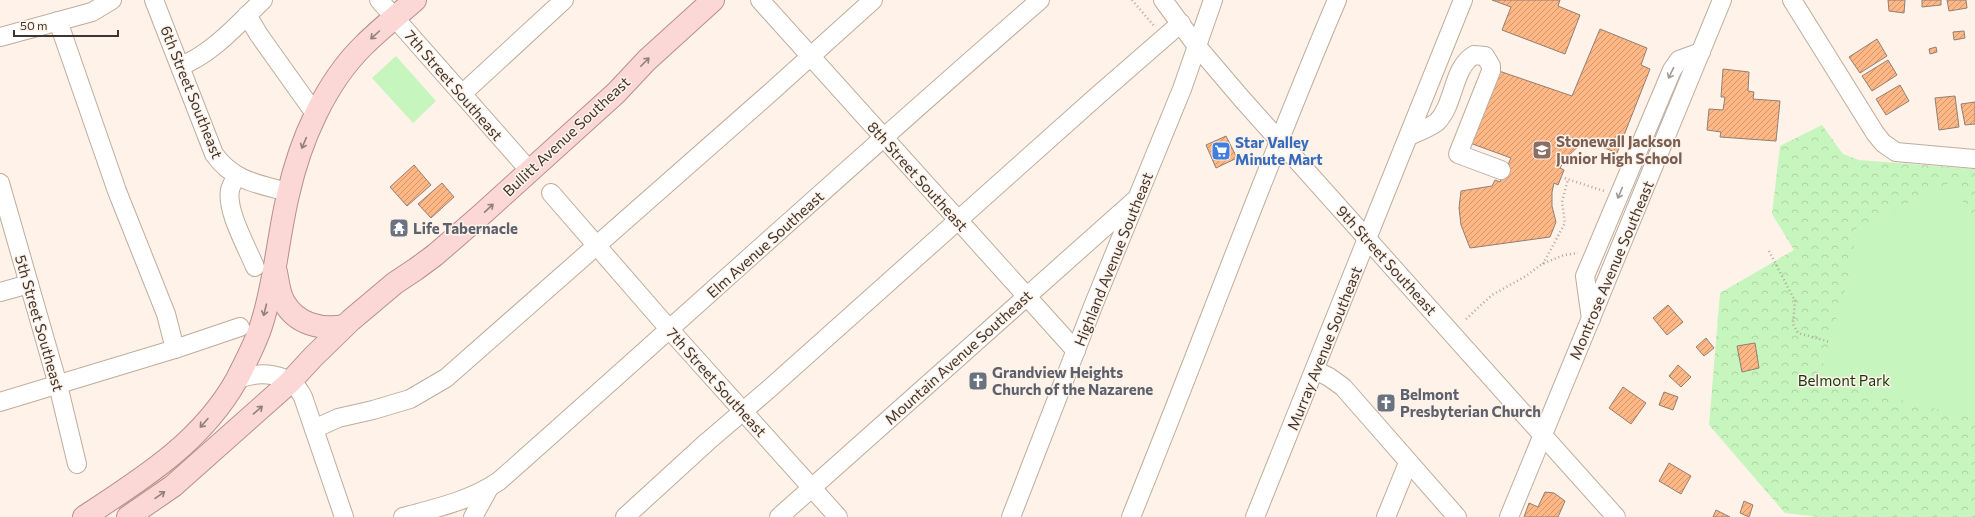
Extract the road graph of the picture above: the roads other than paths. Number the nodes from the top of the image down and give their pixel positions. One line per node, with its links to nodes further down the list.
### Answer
1 (112, 0): 19 (street)
2 (154, 0): 24 (street, 6th Street Southeast)
3 (263, 0): 17 (street)
4 (379, 0): 18 (street, 7th Street Southeast)
5 (415, 0): 18 (main road)
6 (564, 0): 25 (street)
7 (713, 0): 31 (main road, Bullitt Avenue Southeast, one-way to 7)
8 (760, 0): 23 (street, 8th Street Southeast)
9 (873, 0): 23 (street)
10 (1040, 0): 28 (street, Elm Avenue Southeast)
11 (1163, 0): 20 (street, 9th Street Southeast)
12 (1213, 0): 22 (street, Highland Avenue Southeast)
13 (1337, 0): 29 (street)
14 (1463, 0): 27 (street, Murray Avenue Southeast)
15 (1722, 0): 58 (street, Montrose Avenue Southeast)
16 (1792, 0): 30 (street)
17 (247, 15): 24 (street); 26 (street)
18 (395, 18): 25 (street, 7th Street Southeast); 26 (main road, one-way to 26)
19 (58, 21): 21 (street); 49 (street)
20 (1181, 23): 22 (street, 9th Street Southeast); 38 (street)
21 (0, 37)
22 (1196, 45): 29 (street, 9th Street Southeast); 37 (street, Highland Avenue Southeast)
23 (810, 56): 28 (street, 8th Street Southeast); 40 (street)
24 (180, 66): 33 (street, 6th Street Southeast)
25 (462, 94): 31 (street, 7th Street Southeast)
26 (316, 115): 35 (main road, one-way to 35)
27 (1409, 136): 32 (street); 39 (street, Murray Avenue Southeast)
28 (882, 137): 38 (street, 8th Street Southeast); 48 (street, Elm Avenue Southeast)
29 (1279, 140): 39 (street, 9th Street Southeast); 72 (street)
30 (1975, 159)
31 (529, 170): 42 (main road, Bullitt Avenue Southeast, one-way to 31)
32 (1501, 170)
33 (237, 176): 35 (street, 6th Street Southeast); 41 (street)
34 (0, 184): 43 (street, 5th Street Southeast)
35 (288, 192): 41 (main road)
36 (551, 193): 40 (street, 7th Street Southeast)
37 (1137, 199): 45 (street, Mountain Avenue Southeast); 50 (street, Highland Avenue Southeast)
38 (958, 219): 45 (street, 8th Street Southeast); 56 (street)
39 (1368, 238): 51 (street, Murray Avenue Southeast); 58 (street, 9th Street Southeast)
40 (596, 245): 48 (street, 7th Street Southeast); 57 (street)
41 (265, 266): 46 (main road); 52 (main road, one-way to 52)
42 (416, 270): 46 (main road, Bullitt Avenue Southeast); 53 (main road, Bullitt Avenue Southeast)
43 (29, 284): 44 (street); 54 (street, 5th Street Southeast)
44 (0, 292)
45 (1026, 297): 50 (street, 8th Street Southeast); 62 (street, Mountain Avenue Southeast)
46 (344, 326): 53 (main road, Bullitt Avenue Southeast)
47 (240, 327): 49 (street)
48 (670, 330): 56 (street, 7th Street Southeast); 61 (street, Elm Avenue Southeast)
49 (175, 349): 54 (street)
50 (1076, 351): 71 (street, Highland Avenue Southeast)
51 (1315, 370): 59 (street); 73 (street, Murray Avenue Southeast)
52 (236, 380): 53 (street); 63 (main road, one-way to 63)
53 (290, 382): 57 (street); 64 (main road, one-way to 53)
54 (58, 385): 55 (street); 60 (street, 5th Street Southeast)
55 (0, 402)
56 (744, 412): 62 (street, 7th Street Southeast); 68 (street)
57 (314, 429): 65 (street)
58 (1543, 435): 76 (street, Montrose Avenue Southeast); 77 (street, 9th Street Southeast)
59 (1408, 462): 74 (street); 75 (street)
60 (77, 464)
61 (489, 488): 66 (street, Elm Avenue Southeast); 67 (street, Elm Avenue Southeast)
62 (812, 488): 69 (street, Mountain Avenue Southeast); 70 (street, 7th Street Southeast)
63 (84, 517)
64 (128, 517)
65 (344, 517)
66 (403, 517)
67 (473, 517)
68 (625, 517)
69 (779, 517)
70 (838, 517)
71 (1011, 517)
72 (1131, 517)
73 (1255, 517)
74 (1386, 517)
75 (1457, 517)
76 (1509, 517)
77 (1616, 517)

